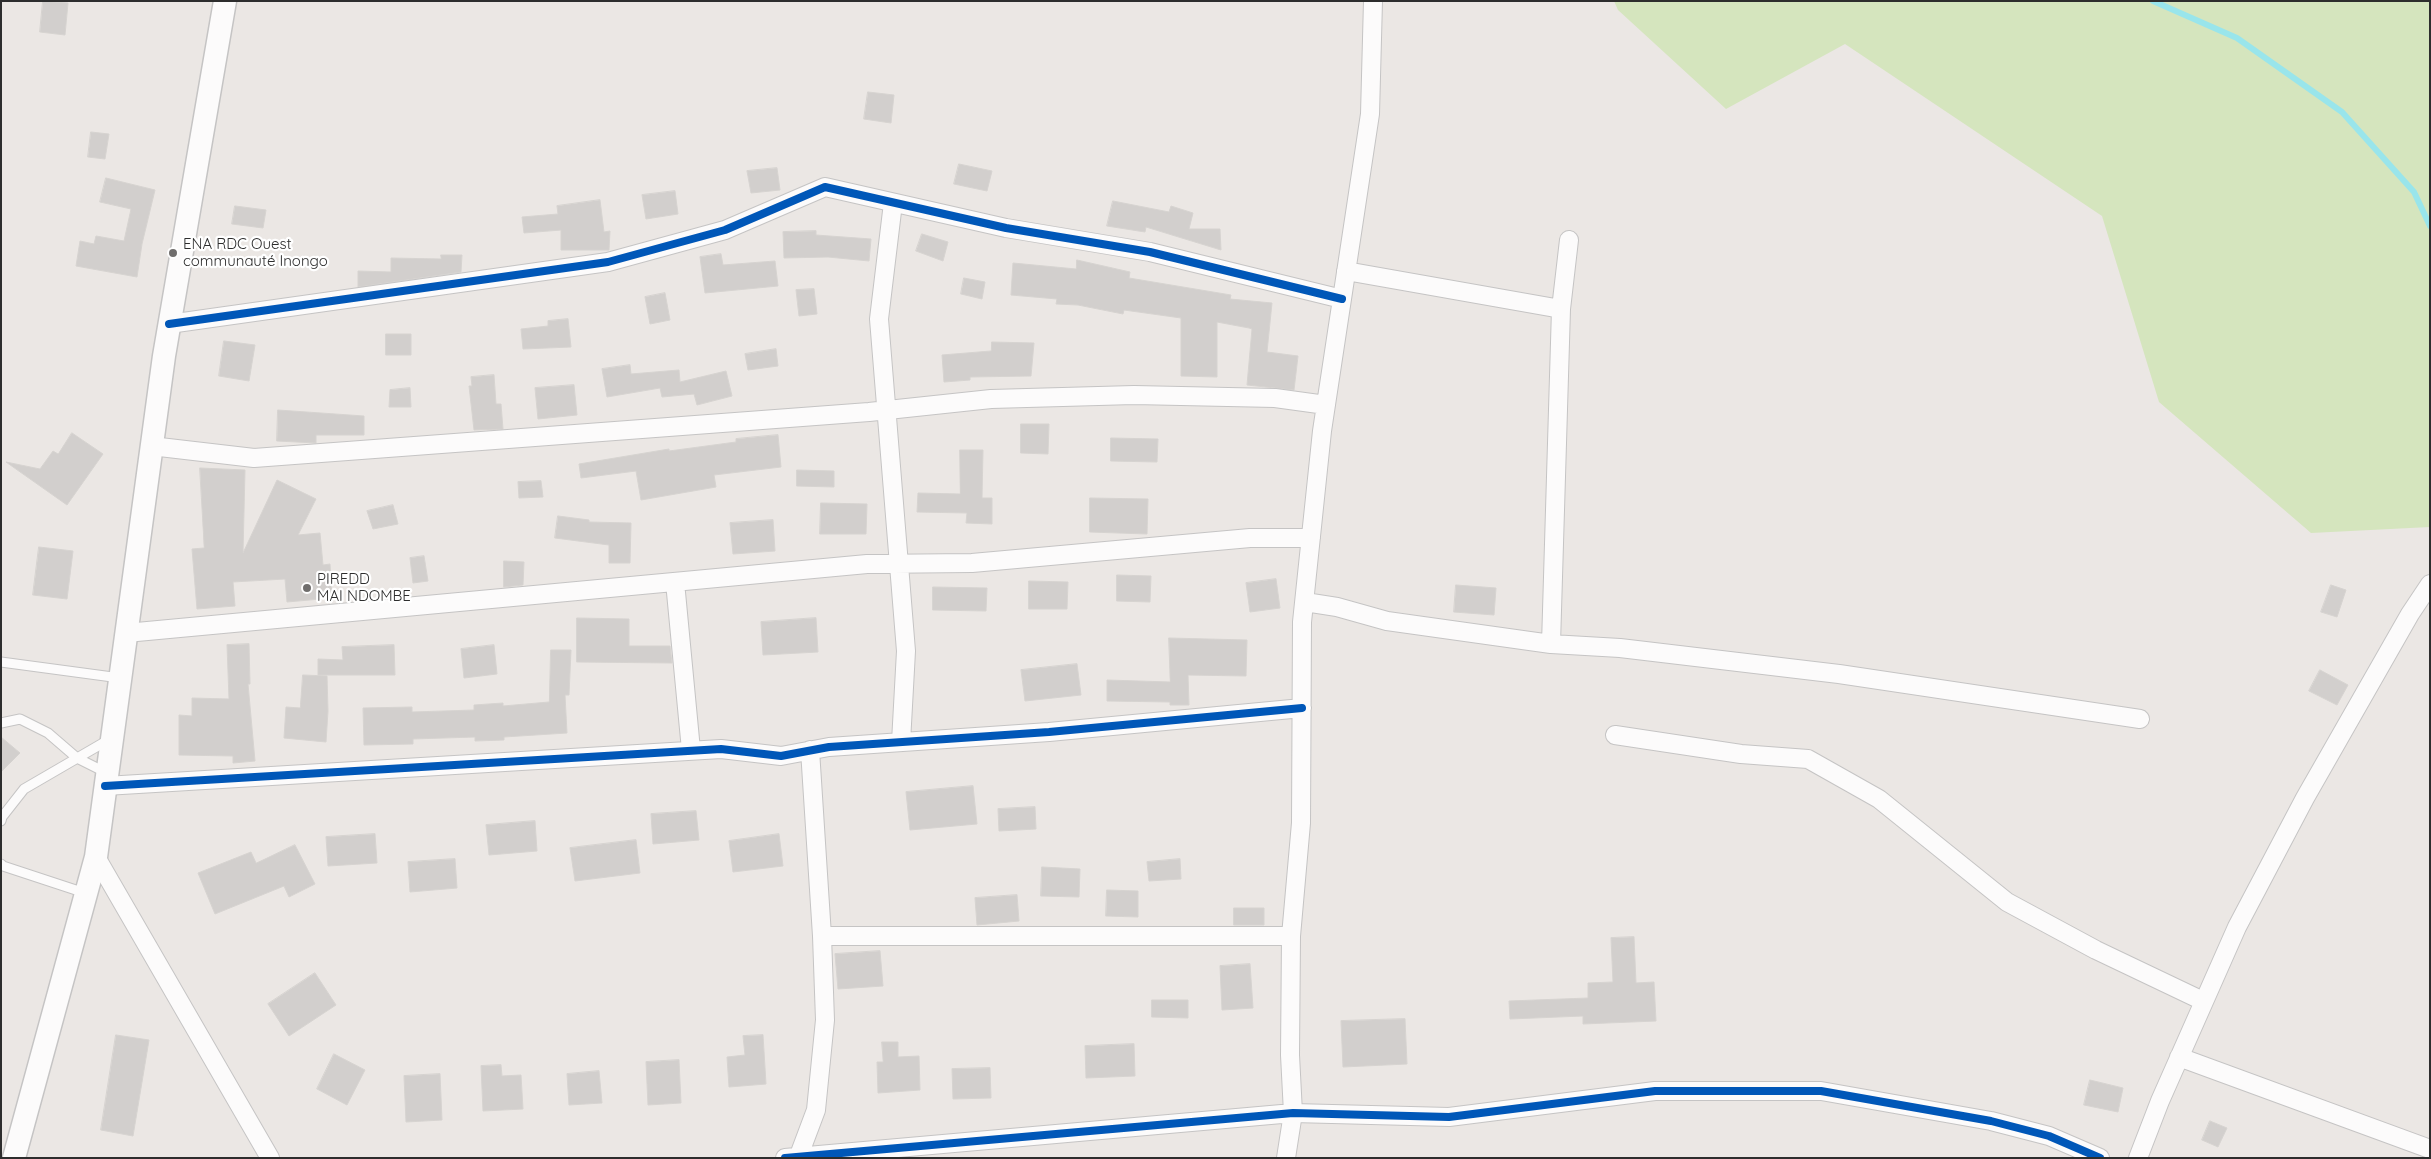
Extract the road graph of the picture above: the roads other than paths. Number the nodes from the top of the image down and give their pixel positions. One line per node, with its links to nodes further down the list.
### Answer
1 (225, 1): 8 (street)
2 (1373, 1): 5 (street)
3 (893, 204): 6 (street); 8 (street); 10 (street)
4 (1569, 240): 7 (street)
5 (1346, 272): 6 (street); 7 (street)
6 (1342, 299): 9 (street)
7 (1561, 309): 18 (street)
8 (169, 324): 11 (street)
9 (1326, 405): 10 (street); 12 (street)
10 (887, 410): 11 (street); 13 (street)
11 (151, 446): 17 (street)
12 (1311, 538): 13 (street); 16 (street)
13 (899, 564): 14 (street); 26 (street)
14 (675, 582): 17 (street); 27 (street)
15 (2430, 584): 37 (street)
16 (1305, 602): 18 (street); 21 (street)
17 (126, 633): 20 (street)
18 (1551, 644): 22 (street)
19 (1, 662): 20 (lane)
20 (120, 678): 25 (street)
21 (1302, 708): 26 (street); 36 (street)
22 (2140, 718)
23 (1, 723): 29 (lane)
24 (1615, 735): 37 (street)
25 (112, 737): 29 (lane); 30 (street)
26 (901, 742): 28 (street)
27 (691, 750): 28 (street); 30 (street)
28 (810, 750): 35 (street)
29 (77, 758): 30 (lane); 31 (lane)
30 (106, 779): 32 (street)
31 (1, 822)
32 (96, 856): 34 (street); 42 (street)
33 (1, 864): 34 (lane)
34 (86, 893): 41 (street)
35 (822, 936): 36 (street); 44 (street)
36 (1291, 936): 39 (street)
37 (2203, 1001): 38 (street)
38 (2179, 1057): 40 (street); 47 (street)
39 (1292, 1113): 44 (street); 45 (street); 46 (street)
40 (2430, 1148)
41 (14, 1158)
42 (270, 1158)
43 (785, 1158): 44 (street)
44 (798, 1158)
45 (1286, 1158)
46 (2100, 1158)
47 (2138, 1158)

